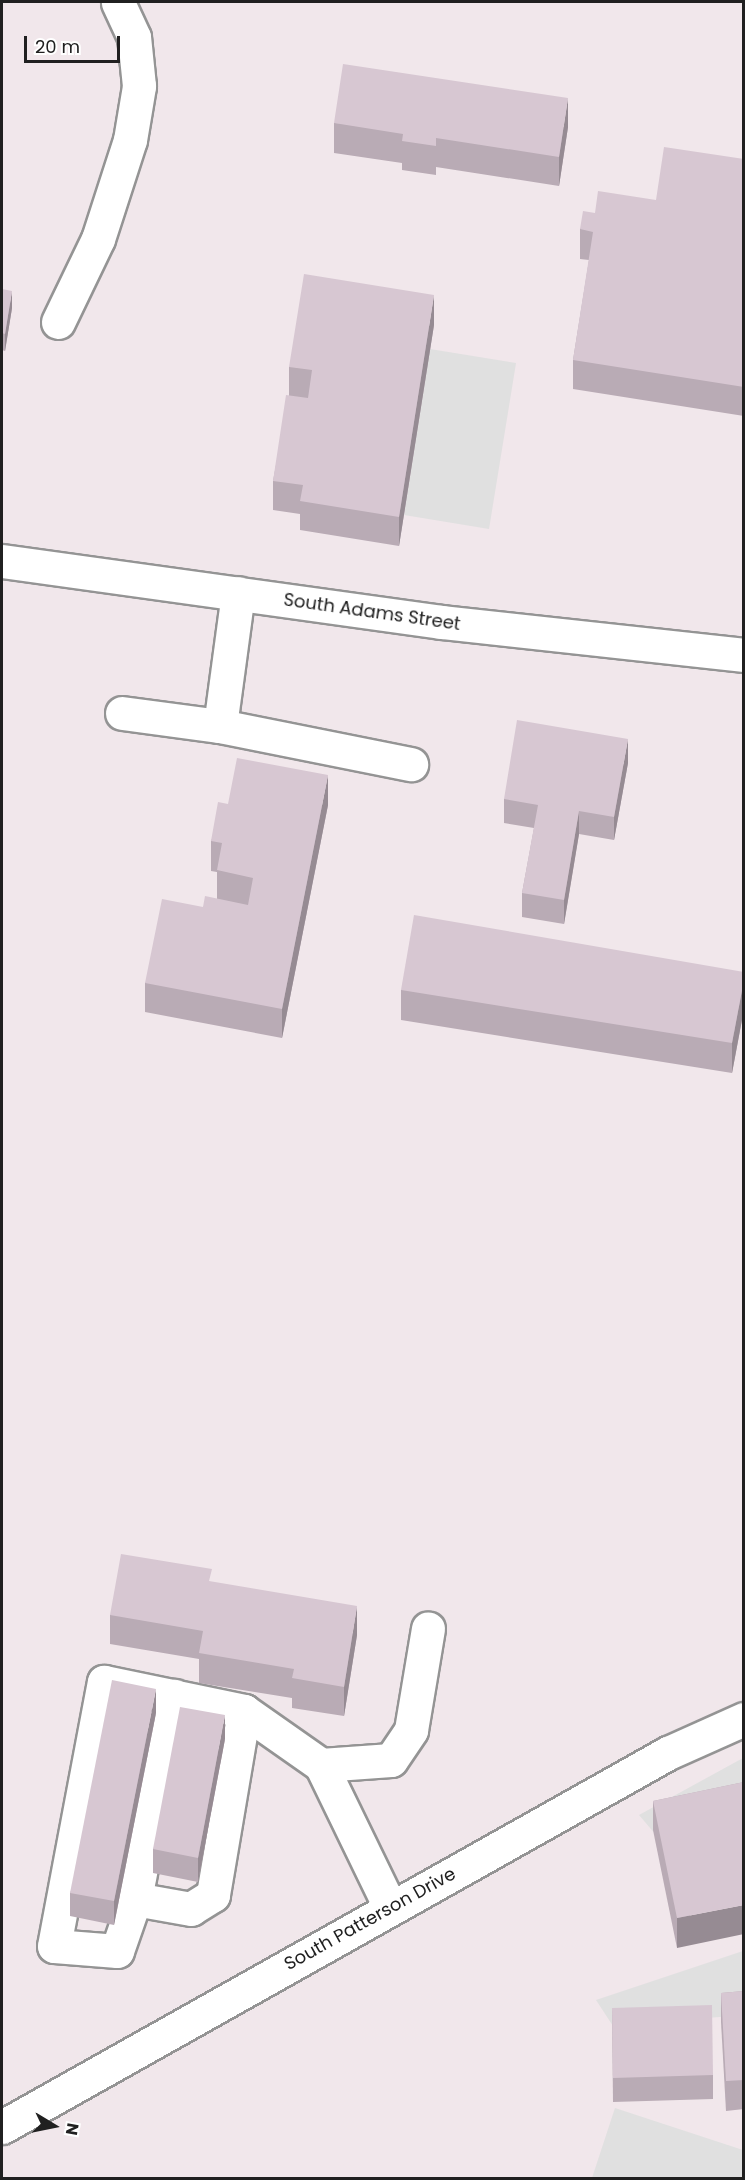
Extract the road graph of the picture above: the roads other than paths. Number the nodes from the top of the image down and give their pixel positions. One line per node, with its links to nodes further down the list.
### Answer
1 (118, 2): 2 (street)
2 (58, 322)
3 (2, 561): 4 (street, South Adams Street)
4 (238, 593): 5 (street, South Adams Street); 7 (street)
5 (744, 655)
6 (122, 713): 7 (street)
7 (219, 726): 8 (street)
8 (411, 764)
9 (428, 1628): 13 (street)
10 (174, 1696): 11 (street); 14 (street); 14 (street)
11 (244, 1711): 13 (street); 14 (street)
12 (744, 1719): 15 (street, South Patterson Drive)
13 (321, 1765): 15 (street)
14 (135, 1899)
15 (390, 1907): 16 (street, South Patterson Drive)
16 (2, 2127)

